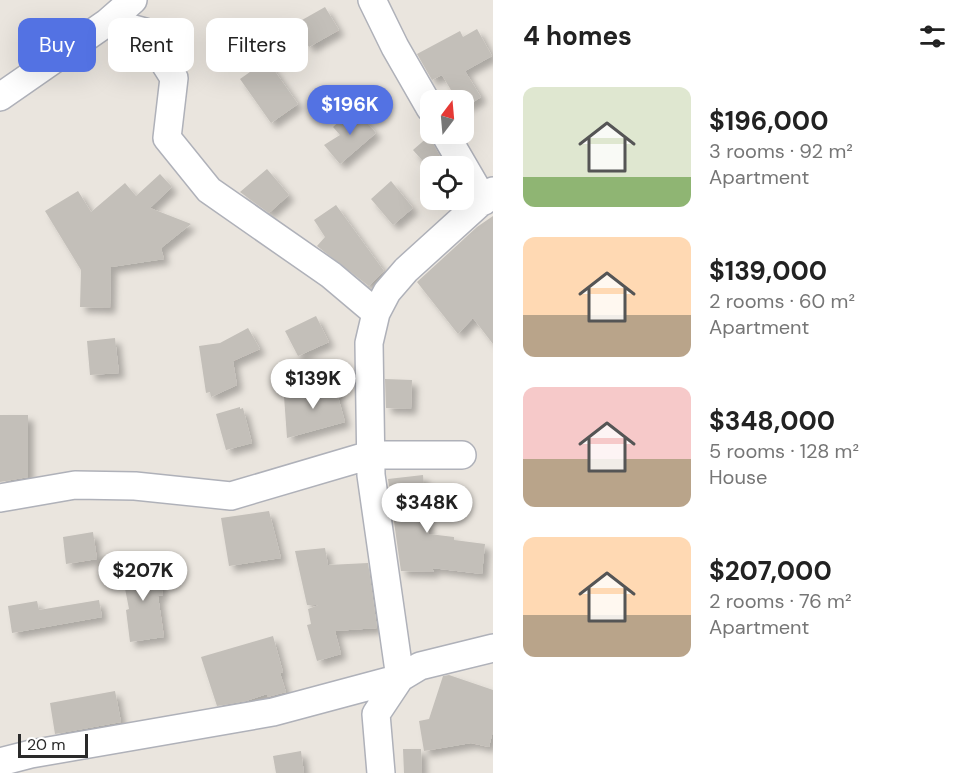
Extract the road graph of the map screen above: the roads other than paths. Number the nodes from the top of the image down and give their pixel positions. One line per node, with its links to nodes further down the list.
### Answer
1 (134, 0): 3 (street)
2 (372, 0): 6 (street)
3 (113, 18)
4 (108, 22): 7 (street)
5 (170, 72): 10 (street)
6 (420, 91)
7 (0, 97)
8 (453, 144): 9 (street)
9 (489, 196): 10 (street)
10 (376, 313): 11 (street)
11 (370, 455): 12 (street); 13 (street); 15 (street)
12 (462, 455)
13 (0, 498)
14 (493, 648): 15 (street)
15 (400, 678): 16 (street); 17 (street)
16 (0, 762)
17 (381, 773)

